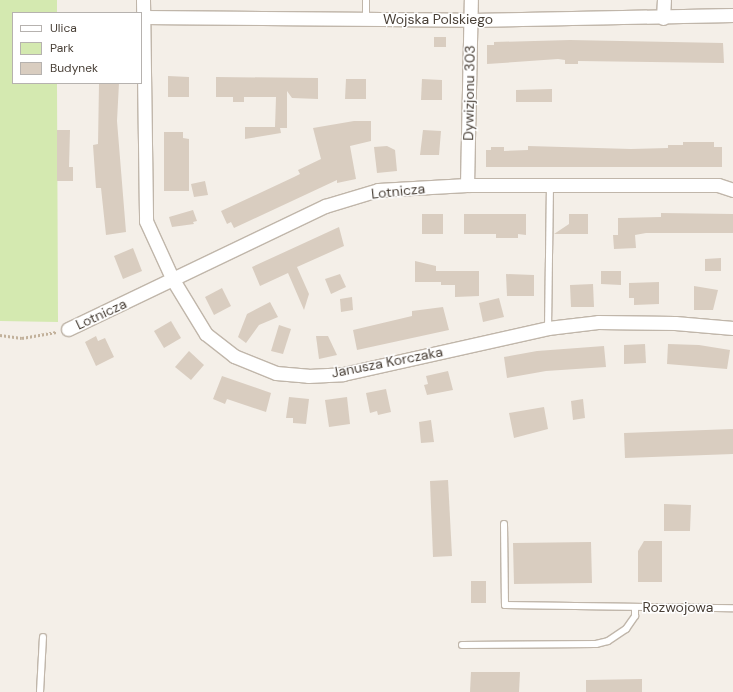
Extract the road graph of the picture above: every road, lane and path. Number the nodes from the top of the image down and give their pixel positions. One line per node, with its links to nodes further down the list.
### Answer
1 (143, 0): 6 (street, Janusza Korczaka)
2 (366, 0): 8 (lane)
3 (471, 0): 9 (street, Dywizjonu 303)
4 (664, 0): 7 (street)
5 (733, 15): 7 (street, Wojska Polskiego)
6 (143, 17): 8 (street, Wojska Polskiego); 13 (street, Janusza Korczaka)
7 (664, 18): 9 (street, Wojska Polskiego)
8 (366, 19): 9 (street, Wojska Polskiego)
9 (471, 20): 10 (street, Dywizjonu 303)
10 (467, 185): 11 (street, Lotnicza); 13 (street, Lotnicza)
11 (550, 185): 12 (street, Lotnicza); 14 (lane)
12 (733, 190)
13 (173, 280): 14 (street, Janusza Korczaka); 16 (street, Lotnicza)
14 (548, 328): 15 (street, Janusza Korczaka)
15 (733, 328)
16 (68, 329): 17 (path)
17 (0, 335)
18 (504, 524): 19 (lane, Rozwojowa)
19 (635, 607): 20 (lane, Rozwojowa); 22 (lane)
20 (733, 608)
21 (43, 638): 23 (lane)
22 (462, 645)
23 (40, 692)

